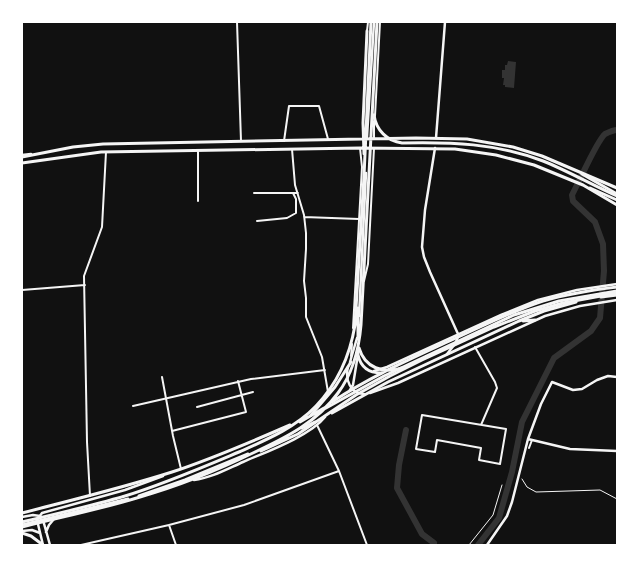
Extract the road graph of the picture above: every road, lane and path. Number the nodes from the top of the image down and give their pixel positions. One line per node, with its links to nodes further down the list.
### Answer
1 (236, 22): 11 (street)
2 (369, 22): 5 (street); 22 (main road)
3 (377, 22): 6 (main road); 9 (street)
4 (445, 22): 7 (street)
5 (368, 31): 22 (main road)
6 (376, 46): 28 (main road); 86 (main road)
7 (436, 138): 9 (main road); 21 (main road)
8 (329, 140): 9 (main road); 10 (main road); 10 (street)
9 (370, 140)
10 (284, 141): 11 (main road)
11 (241, 142): 19 (main road)
12 (360, 148): 13 (main road); 16 (main road); 33 (street); 36 (street)
13 (369, 148): 14 (main road); 37 (street)
14 (374, 148): 15 (main road); 37 (street)
15 (435, 148): 23 (main road); 48 (street)
16 (292, 149): 17 (main road); 27 (street)
17 (198, 150): 18 (main road); 30 (street)
18 (106, 151): 20 (main road); 38 (street)
19 (22, 156)
20 (22, 164)
21 (585, 175): 24 (main road); 28 (main road)
22 (364, 176): 40 (main road)
23 (583, 185): 29 (main road); 31 (main road)
24 (617, 188)
25 (254, 193): 26 (street)
26 (293, 193): 27 (street); 34 (street)
27 (298, 193): 32 (street)
28 (617, 195)
29 (617, 200)
30 (198, 202)
31 (617, 205)
32 (304, 217): 33 (street); 58 (street)
33 (359, 219): 35 (street)
34 (257, 221)
35 (357, 260): 36 (street); 57 (street)
36 (362, 260): 57 (street)
37 (364, 284): 54 (street)
38 (85, 285): 41 (street); 93 (street)
39 (617, 286): 44 (street); 77 (main road)
40 (358, 288): 56 (main road); 77 (main road)
41 (22, 290)
42 (617, 293): 45 (main road); 47 (main road); 56 (main road)
43 (617, 300): 46 (street)
44 (527, 304): 45 (main road); 48 (street)
45 (520, 313): 49 (main road)
46 (534, 320): 47 (main road); 53 (street)
47 (519, 321): 51 (main road)
48 (458, 334): 49 (main road); 50 (street); 52 (street); 59 (street)
49 (474, 334): 50 (main road)
50 (467, 337): 51 (street); 52 (main road)
51 (481, 339): 55 (main road)
52 (456, 342): 55 (street); 60 (main road)
53 (475, 348): 67 (street); 76 (street)
54 (358, 355): 59 (main road); 64 (street)
55 (446, 355): 67 (main road)
56 (422, 360): 86 (main road)
57 (350, 362): 64 (street); 69 (main road)
58 (325, 370): 63 (street); 69 (street)
59 (368, 371): 60 (main road)
60 (391, 372): 65 (main road)
61 (162, 377): 70 (street)
62 (617, 377): 80 (street)
63 (238, 381): 68 (street); 70 (street)
64 (352, 388): 65 (street); 78 (street)
65 (355, 391): 67 (street); 73 (main road)
66 (253, 392): 68 (street)
67 (366, 394): 74 (main road)
68 (241, 395): 72 (street); 79 (street)
69 (328, 395): 73 (main road)
70 (166, 398): 71 (street); 79 (street)
71 (133, 406)
72 (197, 407)
73 (310, 416): 87 (main road)
74 (326, 416): 75 (street); 78 (main road)
75 (318, 425): 82 (street); 88 (street)
76 (481, 425): 76 (street)
77 (291, 427): 103 (main road)
78 (305, 427): 84 (main road)
79 (172, 431): 87 (street)
80 (528, 439): 81 (street); 114 (street)
81 (532, 440): 83 (street); 85 (street)
82 (275, 448): 84 (street); 91 (street)
83 (529, 448)
84 (259, 449): 91 (main road)
85 (617, 451)
86 (243, 458): 103 (main road)
87 (181, 469): 89 (main road)
88 (339, 471): 104 (street); 112 (street)
89 (170, 473): 93 (main road); 95 (street)
90 (522, 479): 94 (lane)
91 (185, 480): 98 (main road)
92 (502, 485): 113 (lane)
93 (90, 496): 96 (main road)
94 (617, 499)
95 (46, 512): 97 (street); 100 (street)
96 (22, 513)
97 (39, 516): 99 (street); 101 (street); 102 (street)
98 (60, 516): 100 (main road); 106 (street)
99 (22, 517)
100 (47, 519): 101 (main road)
101 (43, 520): 102 (main road); 106 (street)
102 (37, 521): 103 (main road); 107 (street)
103 (22, 524)
104 (169, 525): 110 (street); 111 (street)
105 (22, 532): 107 (street); 108 (main road)
106 (46, 532): 109 (street)
107 (40, 533): 108 (street)
108 (43, 545)
109 (50, 545)
110 (81, 545)
111 (176, 545)
112 (367, 545)
113 (469, 545)
114 (487, 545)

